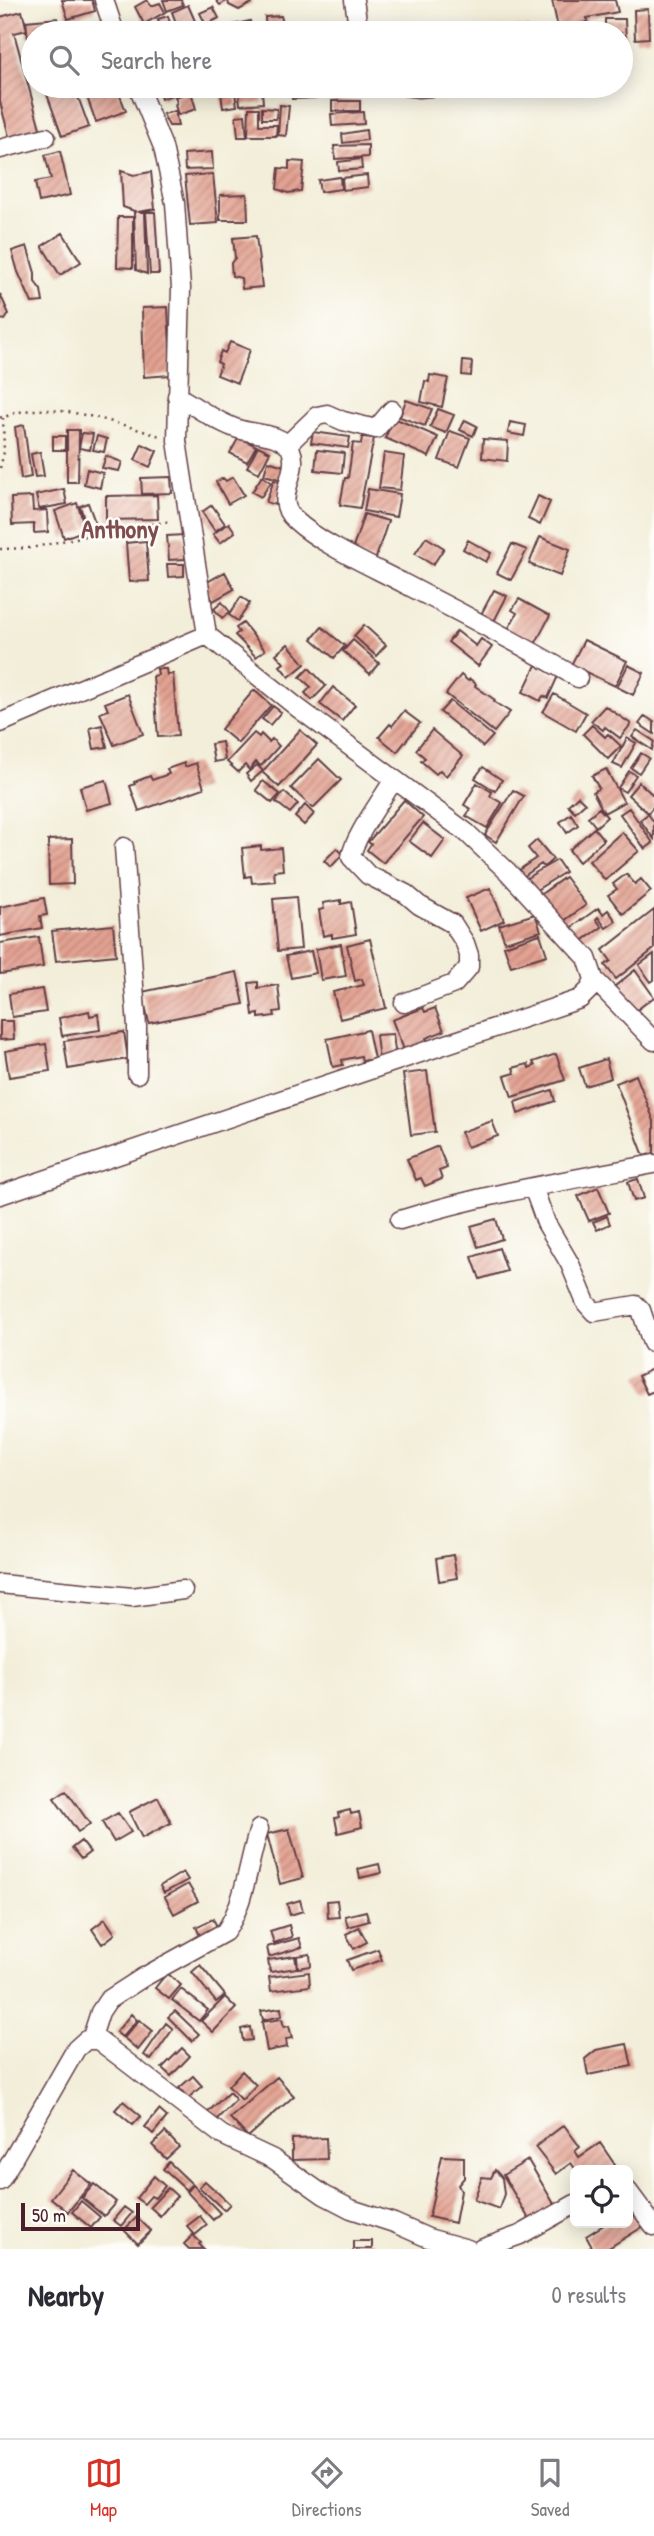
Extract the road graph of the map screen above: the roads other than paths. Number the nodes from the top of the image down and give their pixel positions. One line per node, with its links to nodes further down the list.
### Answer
1 (104, 0): 3 (street)
2 (354, 0): 4 (street)
3 (111, 21)
4 (357, 21)
5 (143, 98): 8 (street)
6 (46, 137): 7 (street)
7 (0, 149)
8 (177, 396): 10 (street); 11 (street)
9 (392, 410): 10 (street)
10 (287, 445): 12 (street)
11 (207, 635): 13 (street); 14 (street)
12 (578, 678)
13 (0, 723)
14 (394, 779): 16 (street); 17 (street)
15 (124, 847): 19 (street)
16 (594, 979): 18 (street); 22 (street)
17 (404, 1003)
18 (654, 1041)
19 (137, 1074)
20 (654, 1164): 21 (street)
21 (533, 1187): 23 (street); 24 (street)
22 (0, 1195)
23 (400, 1220)
24 (652, 1343)
25 (0, 1584): 26 (street)
26 (183, 1590)
27 (259, 1829): 28 (street)
28 (91, 2040): 29 (street); 33 (street)
29 (0, 2181)
30 (633, 2198): 32 (street)
31 (570, 2207): 34 (street)
32 (654, 2226)
33 (468, 2249)
34 (481, 2249)

